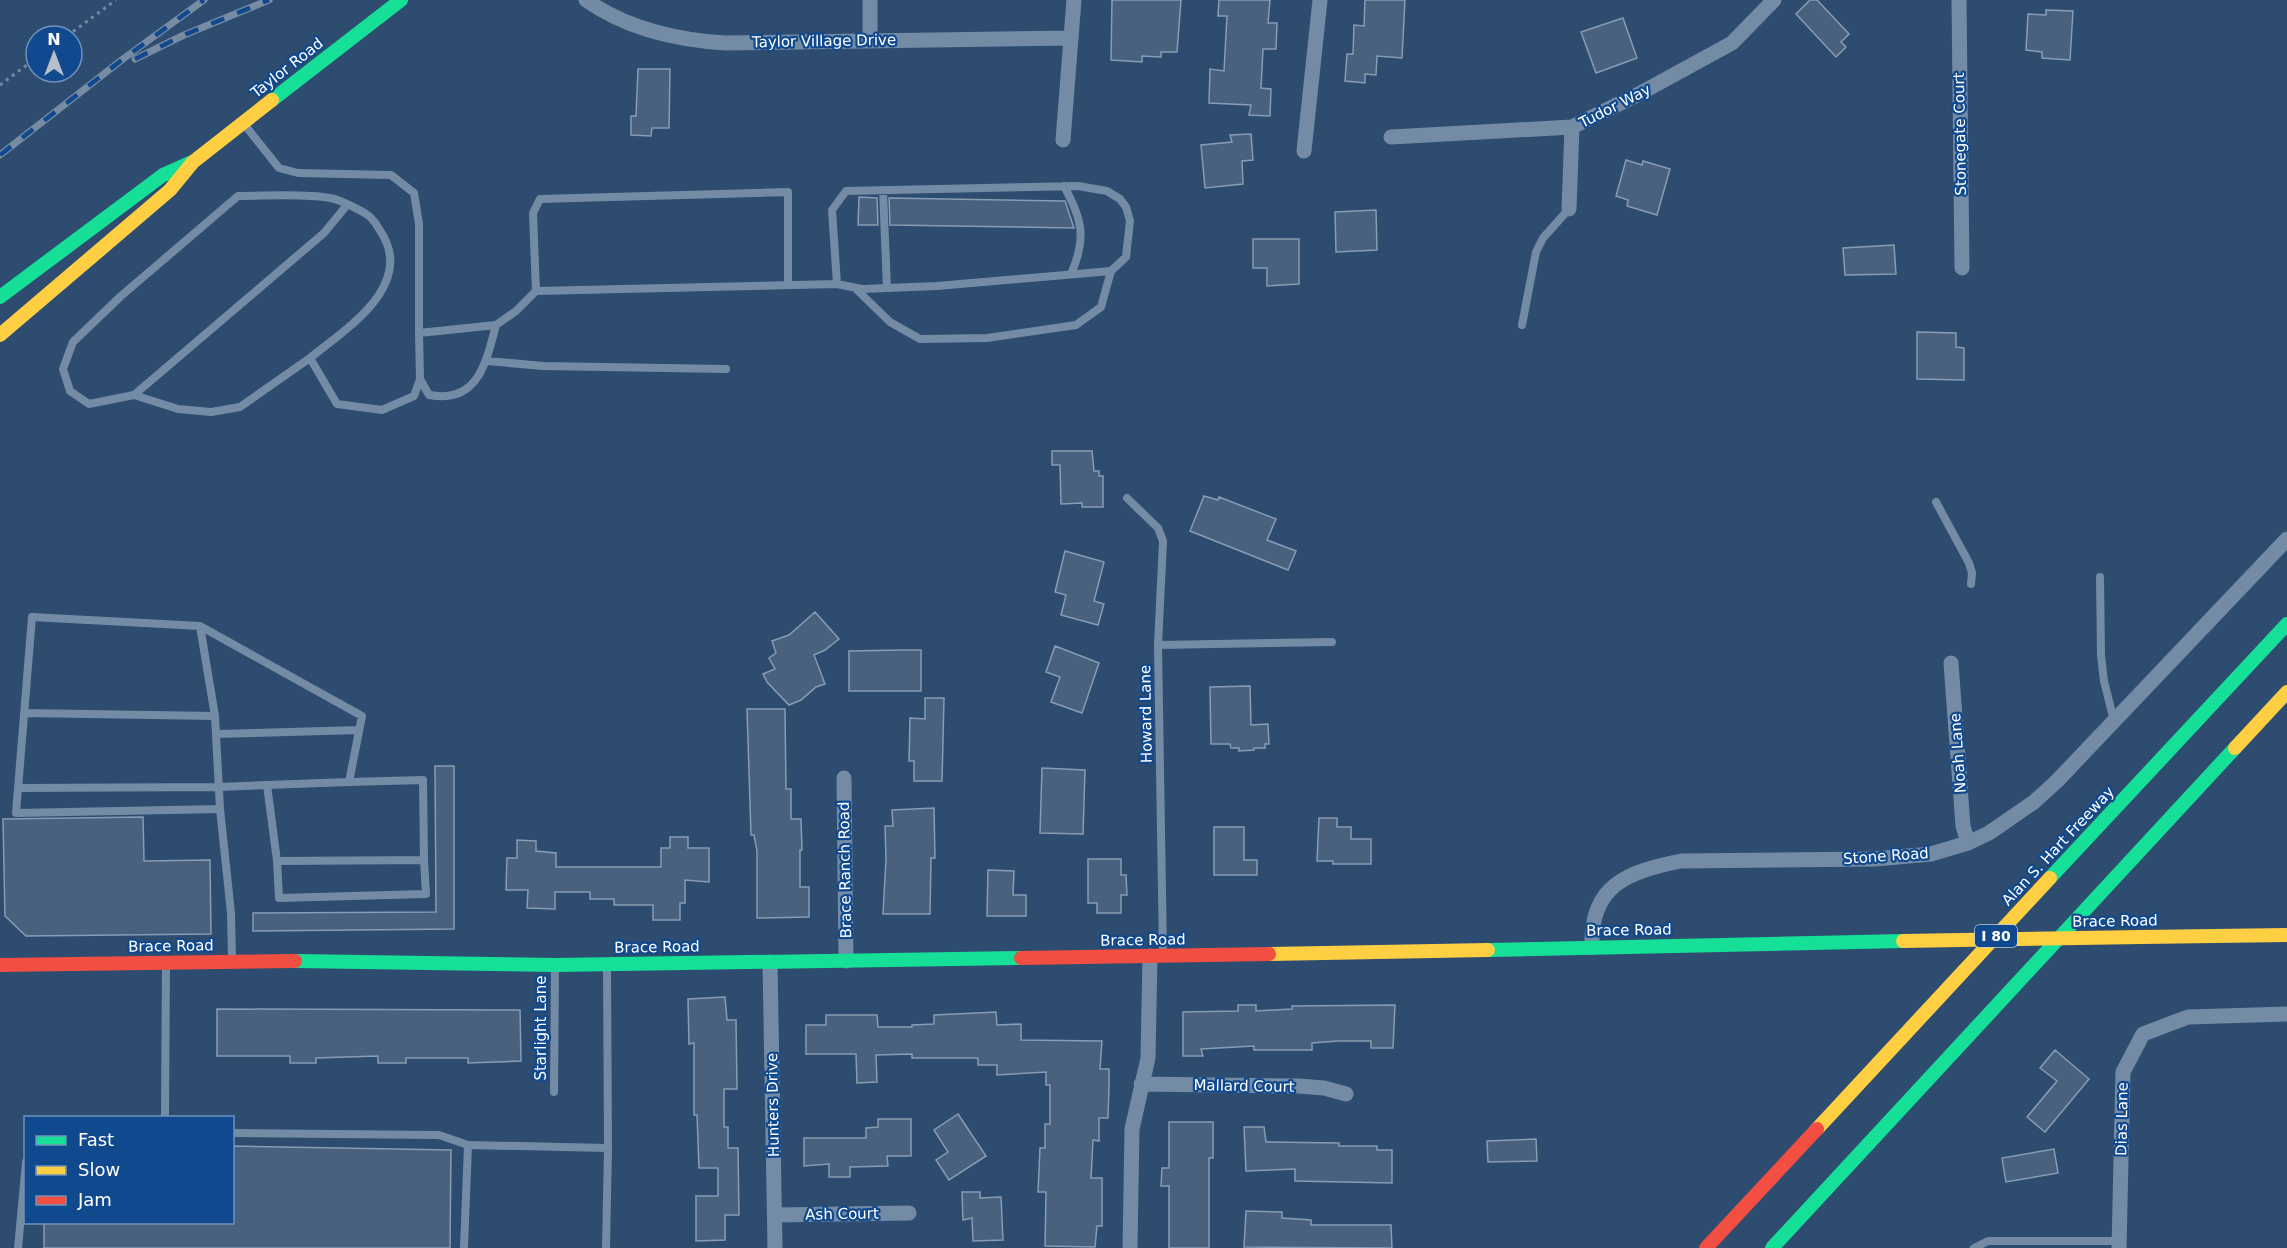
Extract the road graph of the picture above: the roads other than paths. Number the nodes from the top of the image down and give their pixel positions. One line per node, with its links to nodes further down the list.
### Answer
1 (401, 0): 10 (main road, Taylor Road)
2 (586, 0): 9 (street, Taylor Village Drive)
3 (870, 0): 9 (street)
4 (1074, 0): 8 (street)
5 (1320, 0): 14 (street)
6 (1774, 0): 11 (street, Tudor Way)
7 (1959, 0): 20 (street, Stonegate Court)
8 (1071, 38): 9 (street, Taylor Village Drive); 13 (street)
9 (870, 40)
10 (243, 123): 15 (main road, Taylor Road); 31 (lane)
11 (1572, 127): 12 (street, Tudor Way); 19 (street)
12 (1391, 137)
13 (1064, 140)
14 (1304, 151)
15 (193, 162): 28 (main road, Taylor Road); 32 (main road, Taylor Road)
16 (1064, 186): 17 (lane); 21 (lane); 22 (lane)
17 (883, 190): 23 (lane); 26 (lane)
18 (347, 205): 33 (lane); 37 (lane); 37 (lane)
19 (1569, 209): 30 (lane)
20 (1962, 268)
21 (1111, 271): 22 (lane); 25 (lane)
22 (1071, 274): 26 (lane)
23 (837, 284): 24 (lane); 25 (lane)
24 (788, 285): 27 (lane); 27 (lane)
25 (855, 288): 26 (lane)
26 (887, 288)
27 (536, 291): 29 (lane)
28 (0, 297)
29 (496, 325): 31 (lane); 34 (lane)
30 (1522, 325)
31 (419, 333): 36 (lane)
32 (0, 335)
33 (310, 358): 36 (lane); 37 (lane)
34 (487, 361): 35 (lane); 36 (lane)
35 (726, 369)
36 (420, 379)
37 (134, 396)
38 (1126, 498): 46 (lane)
39 (1936, 502): 42 (lane)
40 (2287, 539): 51 (street, Stone Road)
41 (2100, 577): 51 (lane)
42 (1971, 584)
43 (2287, 624): 90 (main road, Alan S. Hart Freeway / I 80)
44 (200, 626): 49 (lane); 50 (lane); 52 (lane)
45 (1332, 642): 46 (lane, Howard Lane)
46 (1158, 645): 65 (lane, Howard Lane)
47 (1951, 663): 60 (street, Noah Lane)
48 (2287, 692): 91 (main road)
49 (24, 712): 50 (lane); 57 (lane)
50 (215, 716): 53 (lane)
51 (2114, 721): 60 (street, Stone Road)
52 (359, 730): 53 (lane); 55 (lane)
53 (216, 734): 58 (lane)
54 (844, 778): 66 (street, Brace Ranch Road)
55 (349, 782): 56 (lane); 61 (lane)
56 (267, 785): 58 (lane); 62 (lane)
57 (18, 788): 58 (lane); 59 (lane)
58 (219, 788): 59 (lane)
59 (220, 809): 67 (lane)
60 (1968, 843): 64 (street, Stone Road)
61 (424, 860): 62 (lane); 62 (lane)
62 (277, 861)
63 (2287, 936): 64 (main road, Brace Road, bridge)
64 (1592, 947): 65 (main road, Brace Road)
65 (1157, 956): 66 (main road, Brace Road); 74 (street)
66 (846, 961): 68 (main road, Brace Road)
67 (232, 962): 69 (main road, Brace Road); 72 (main road, Brace Road)
68 (770, 962): 70 (main road, Brace Road); 83 (street, Hunters Drive)
69 (166, 963): 71 (main road, Brace Road); 77 (lane)
70 (607, 964): 72 (main road, Brace Road); 80 (lane)
71 (0, 965)
72 (555, 965): 75 (lane, Starlight Lane)
73 (2287, 1014): 84 (street, Dias Lane)
74 (1141, 1084): 76 (street, Mallard Court); 89 (street)
75 (554, 1092)
76 (1346, 1094)
77 (165, 1116)
78 (234, 1133): 79 (lane)
79 (468, 1145): 80 (lane); 86 (lane)
80 (608, 1148): 87 (lane)
81 (24, 1184): 85 (lane)
82 (909, 1213): 83 (street, Ash Court)
83 (775, 1215): 88 (street, Hunters Drive)
84 (2119, 1244): 92 (lane)
85 (18, 1248)
86 (464, 1248)
87 (606, 1248)
88 (775, 1248)
89 (1130, 1248)
90 (1706, 1248)
91 (1772, 1248)
92 (1974, 1248)

